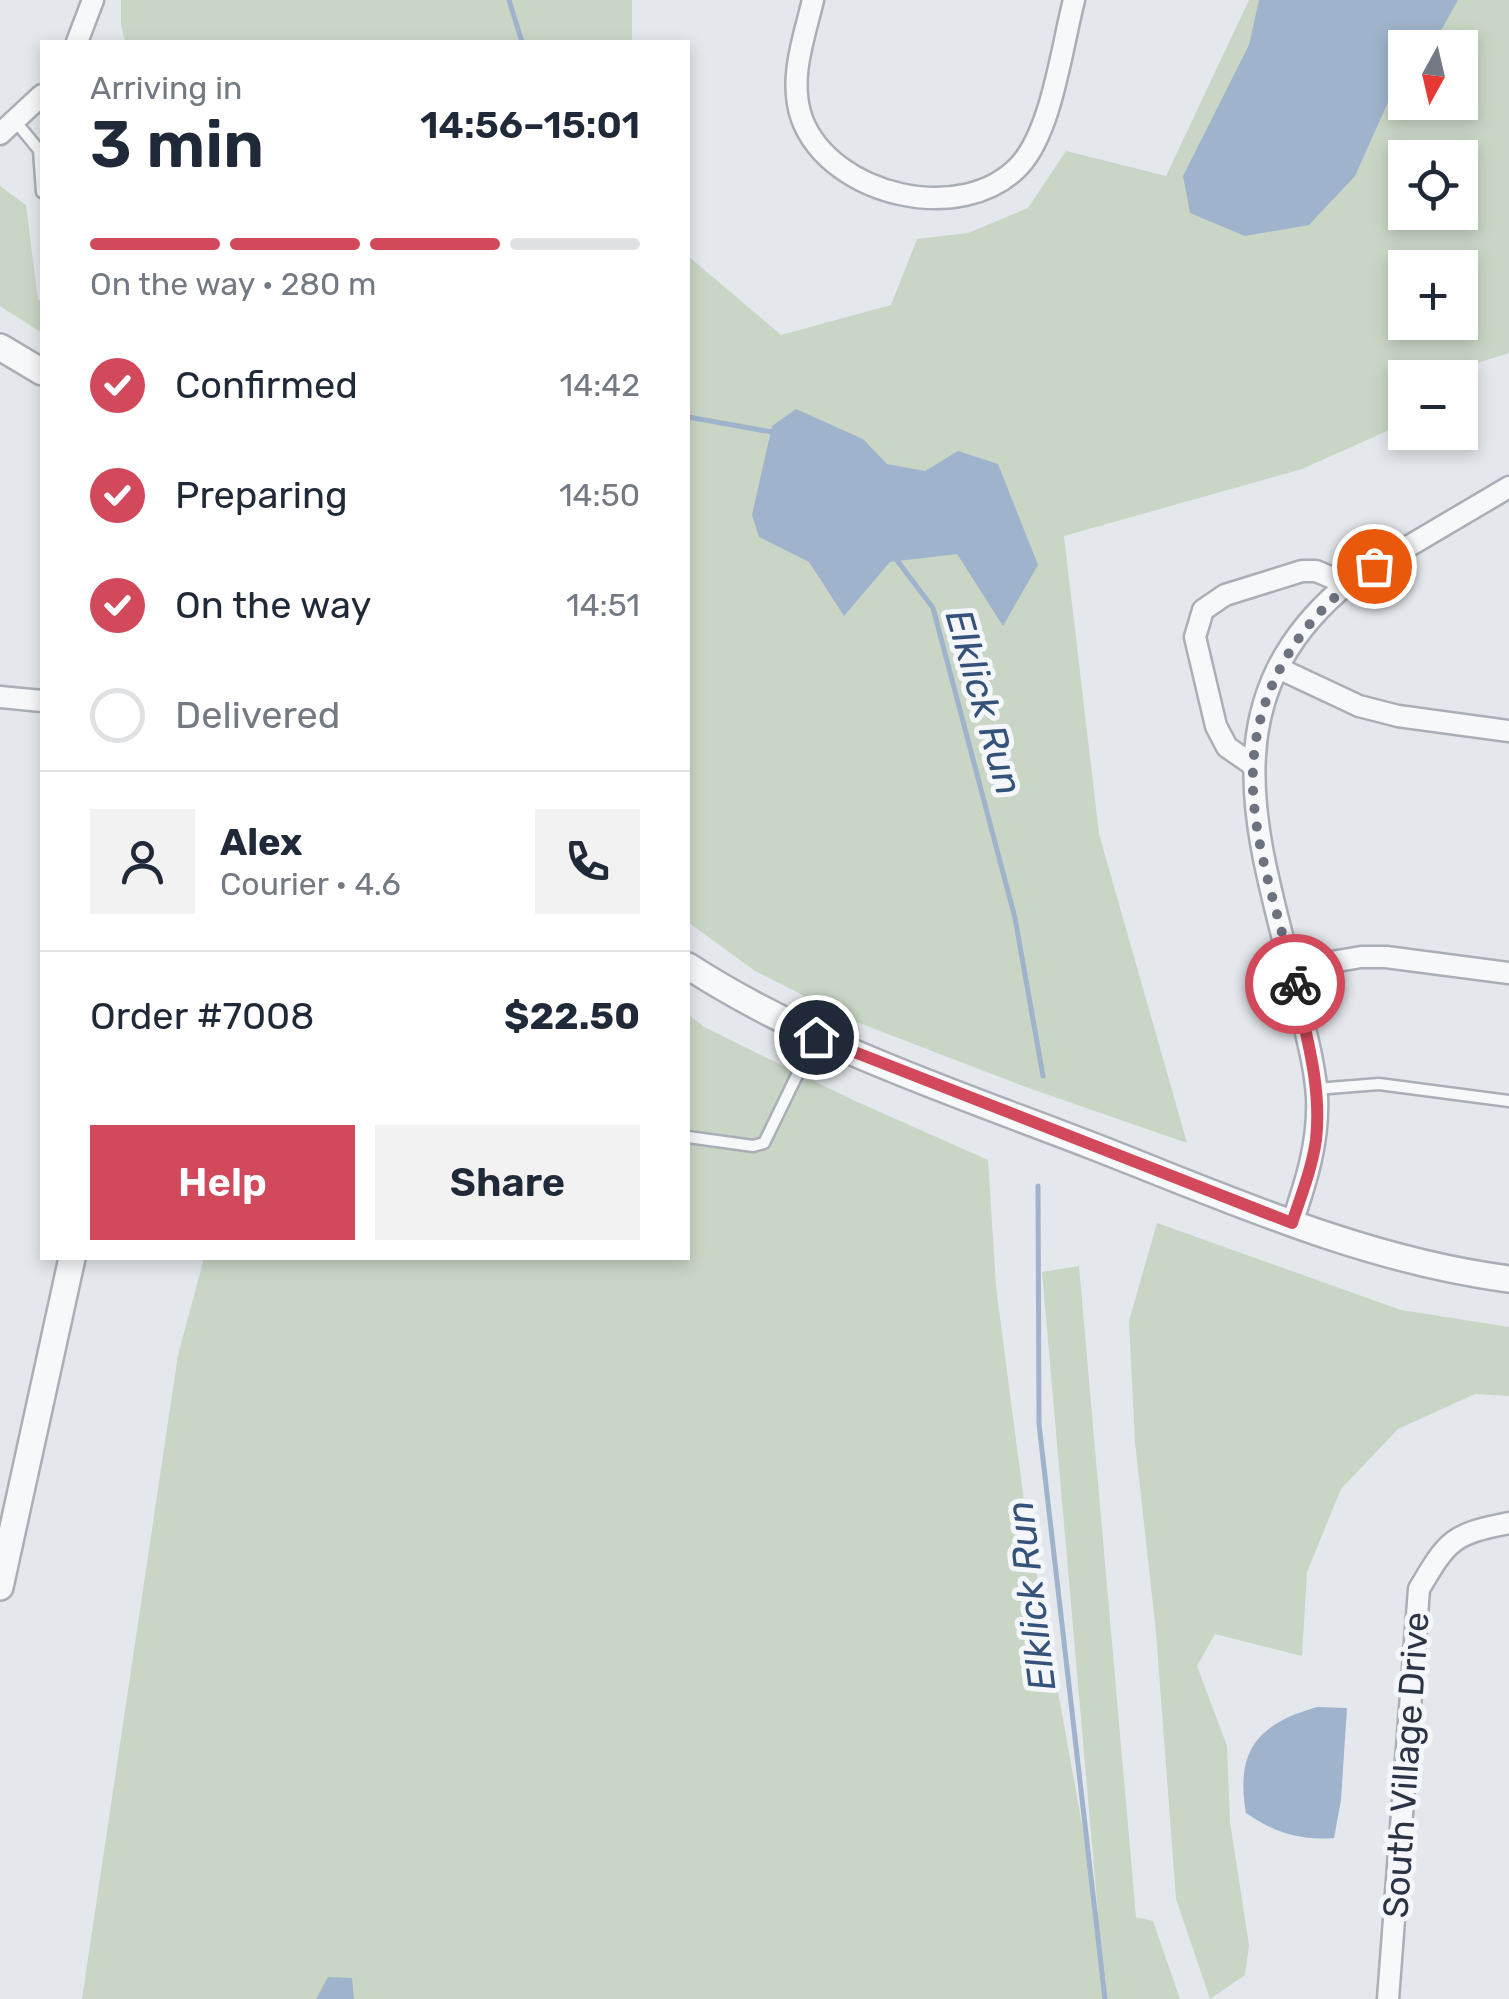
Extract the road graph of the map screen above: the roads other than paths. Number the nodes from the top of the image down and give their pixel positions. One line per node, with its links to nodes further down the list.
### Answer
1 (92, 0): 4 (street)
2 (813, 0): 3 (street)
3 (1074, 0)
4 (77, 40)
5 (40, 97): 6 (street)
6 (8, 128): 7 (lane)
7 (40, 164)
8 (0, 347): 9 (street)
9 (40, 371)
10 (1509, 487): 11 (street)
11 (1347, 584): 12 (street); 16 (street)
12 (1278, 668): 15 (street); 16 (street)
13 (0, 697): 14 (street)
14 (40, 701)
15 (1509, 731)
16 (1253, 765): 18 (street)
17 (690, 967): 20 (street)
18 (1292, 969): 19 (street); 21 (street)
19 (1509, 973)
20 (816, 1037): 23 (lane); 24 (street)
21 (1316, 1089): 22 (lane); 24 (street)
22 (1509, 1101)
23 (690, 1137)
24 (1292, 1223): 26 (street)
25 (72, 1260): 28 (street)
26 (1509, 1279)
27 (1509, 1523): 29 (street, South Village Drive)
28 (0, 1588)
29 (1388, 1999)

